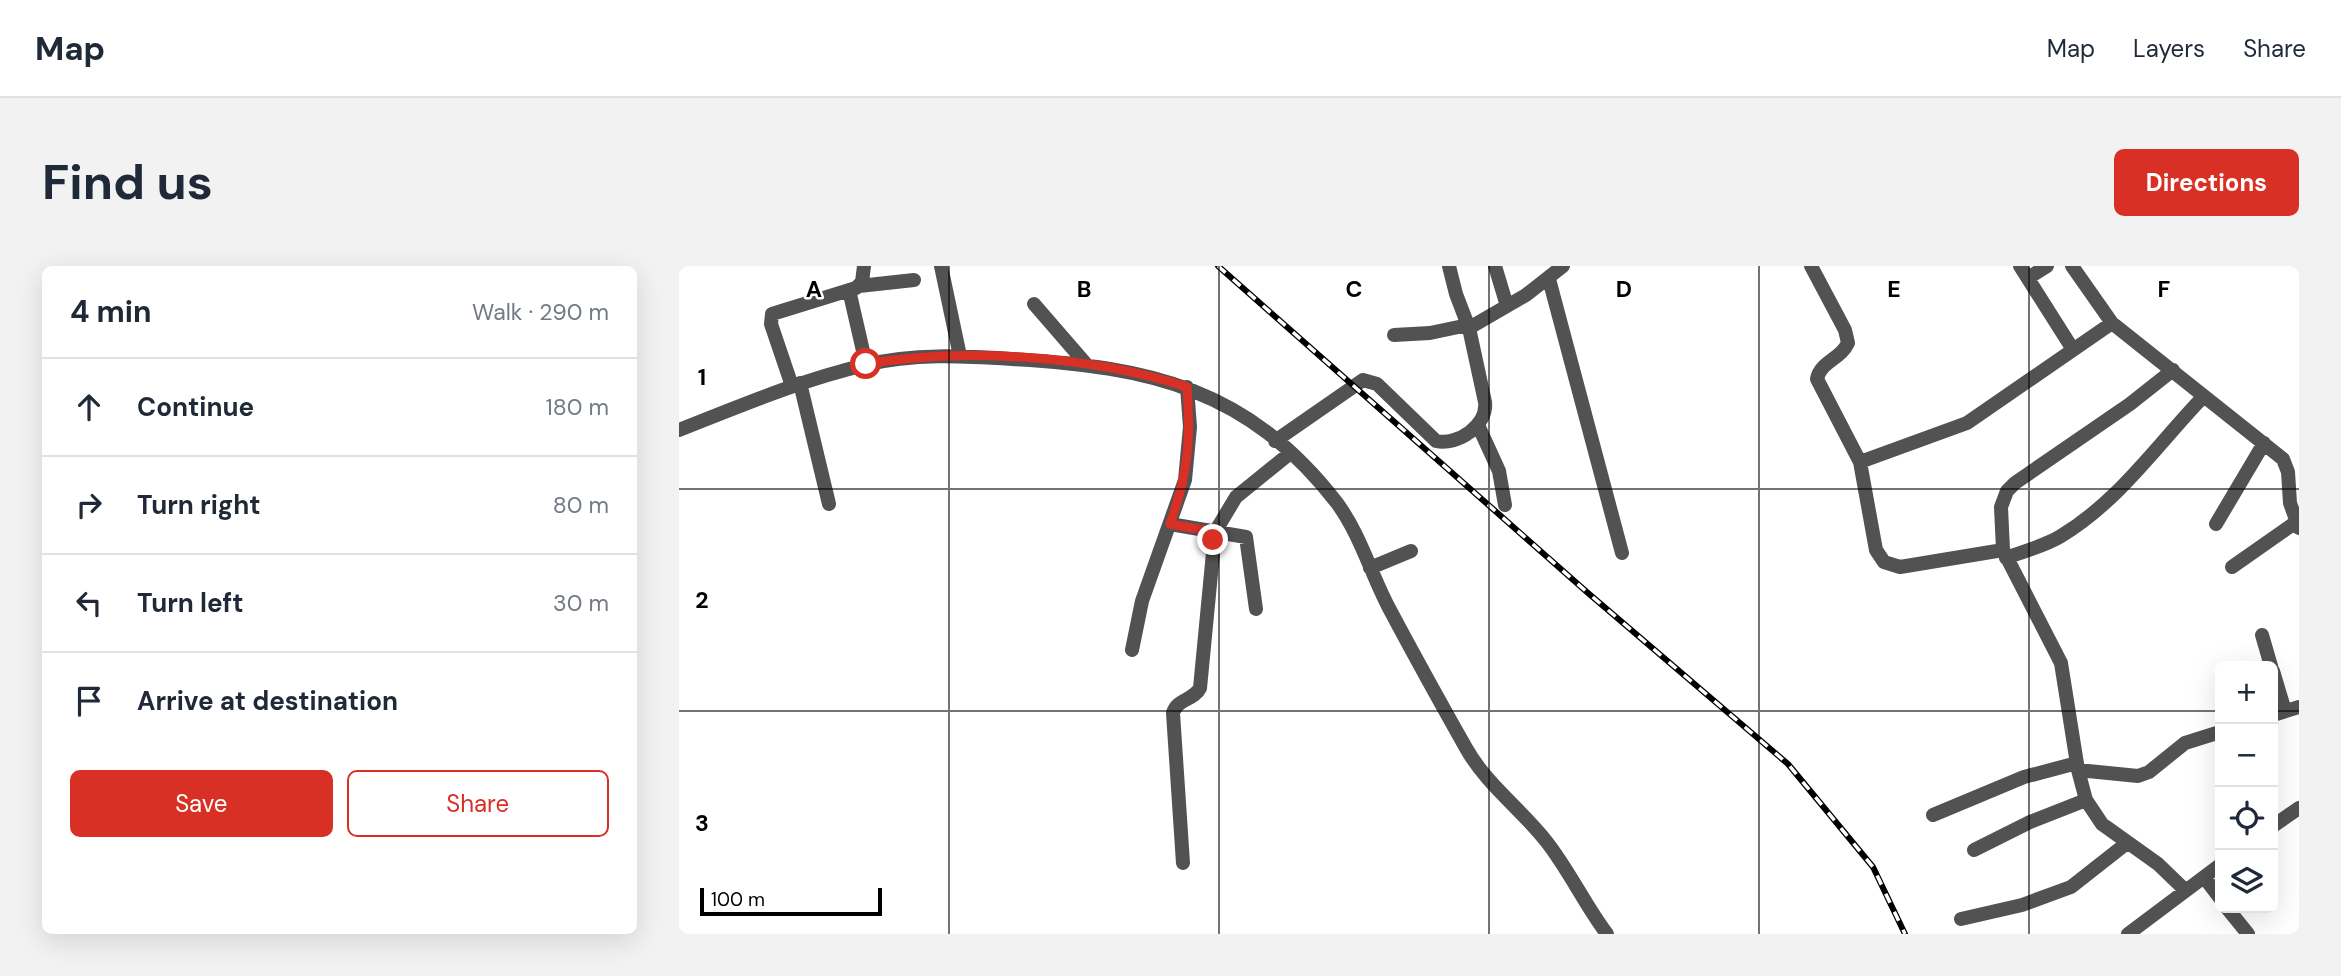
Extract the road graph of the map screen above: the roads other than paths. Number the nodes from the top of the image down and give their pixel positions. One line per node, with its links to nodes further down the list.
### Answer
1 (864, 266): 12 (street)
2 (941, 266): 19 (street)
3 (1449, 266): 16 (street)
4 (1495, 266): 14 (street)
5 (1563, 266): 10 (street)
6 (1811, 266): 31 (street)
7 (2047, 266): 9 (street)
8 (2072, 266): 15 (street)
9 (2024, 272): 18 (street)
10 (1549, 278): 14 (street); 39 (street)
11 (914, 280): 12 (street)
12 (854, 288): 20 (street); 23 (street)
13 (1034, 304): 21 (street)
14 (1507, 306): 16 (street)
15 (2112, 323): 18 (street); 22 (street)
16 (1469, 327): 17 (street); 26 (street)
17 (1394, 335)
18 (2072, 348): 31 (street)
19 (960, 356): 20 (street); 21 (street)
20 (866, 364): 23 (street)
21 (1086, 364): 24 (street)
22 (2173, 370): 25 (street); 40 (street)
23 (796, 384): 27 (street); 32 (street)
24 (1187, 387): 28 (street); 35 (street)
25 (2203, 397): 29 (street); 40 (street)
26 (1478, 425): 28 (street); 33 (street)
27 (679, 430)
28 (1275, 441): 30 (street)
29 (2264, 443): 34 (street); 36 (street)
30 (1289, 454): 37 (street); 42 (street)
31 (1860, 462): 40 (street)
32 (829, 504)
33 (1504, 505)
34 (2298, 523): 41 (street)
35 (1170, 524): 37 (street); 45 (street)
36 (2216, 524)
37 (1215, 532): 43 (street); 57 (street)
38 (1411, 551): 42 (street)
39 (1622, 554)
40 (2004, 554): 50 (street)
41 (2232, 567)
42 (1370, 568): 64 (street)
43 (1256, 609)
44 (2262, 635): 46 (street)
45 (1132, 650)
46 (2270, 661)
47 (2278, 688): 48 (street)
48 (2285, 711)
49 (2215, 734): 50 (street)
50 (2077, 766): 51 (street); 53 (street)
51 (2086, 800): 55 (street); 56 (street)
52 (2299, 807): 54 (street)
53 (1933, 815)
54 (2278, 823)
55 (2127, 843): 60 (street); 63 (street)
56 (1974, 850)
57 (1182, 863)
58 (2215, 868): 59 (street)
59 (2204, 877): 60 (street); 61 (street)
60 (2185, 890): 65 (street)
61 (2215, 891)
62 (2231, 913): 66 (street)
63 (1961, 919)
64 (1607, 934)
65 (2128, 934)
66 (2248, 934)

